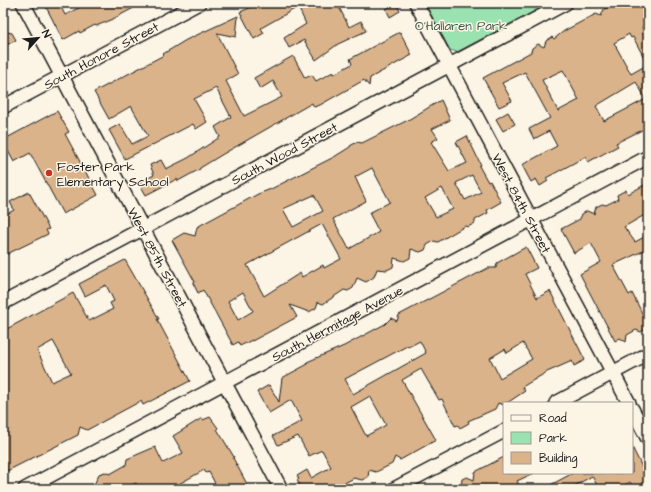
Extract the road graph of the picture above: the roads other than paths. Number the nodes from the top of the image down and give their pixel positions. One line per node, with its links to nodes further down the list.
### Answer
1 (23, 3): 6 (street, West 85th Street)
2 (199, 3): 6 (street, South Honore Street)
3 (416, 3): 5 (street, West 84th Street)
4 (566, 3): 5 (street, South Wood Street)
5 (449, 65): 9 (street, West 84th Street); 10 (street, South Wood Street)
6 (62, 76): 7 (street, South Honore Street); 10 (street, West 85th Street)
7 (3, 107)
8 (648, 157): 9 (street, South Hermitage Avenue)
9 (531, 219): 13 (street, West 84th Street); 14 (street, South Hermitage Avenue)
10 (143, 228): 11 (street, South Wood Street); 14 (street, West 85th Street)
11 (3, 303)
12 (648, 354): 13 (street)
13 (612, 373): 15 (street); 16 (street, West 84th Street)
14 (225, 383): 20 (street, South Hermitage Avenue); 21 (street, West 85th Street)
15 (558, 402)
16 (628, 402)
17 (633, 411): 19 (street)
18 (503, 431): 22 (street)
19 (648, 439)
20 (25, 489)
21 (281, 489)
22 (394, 489)

